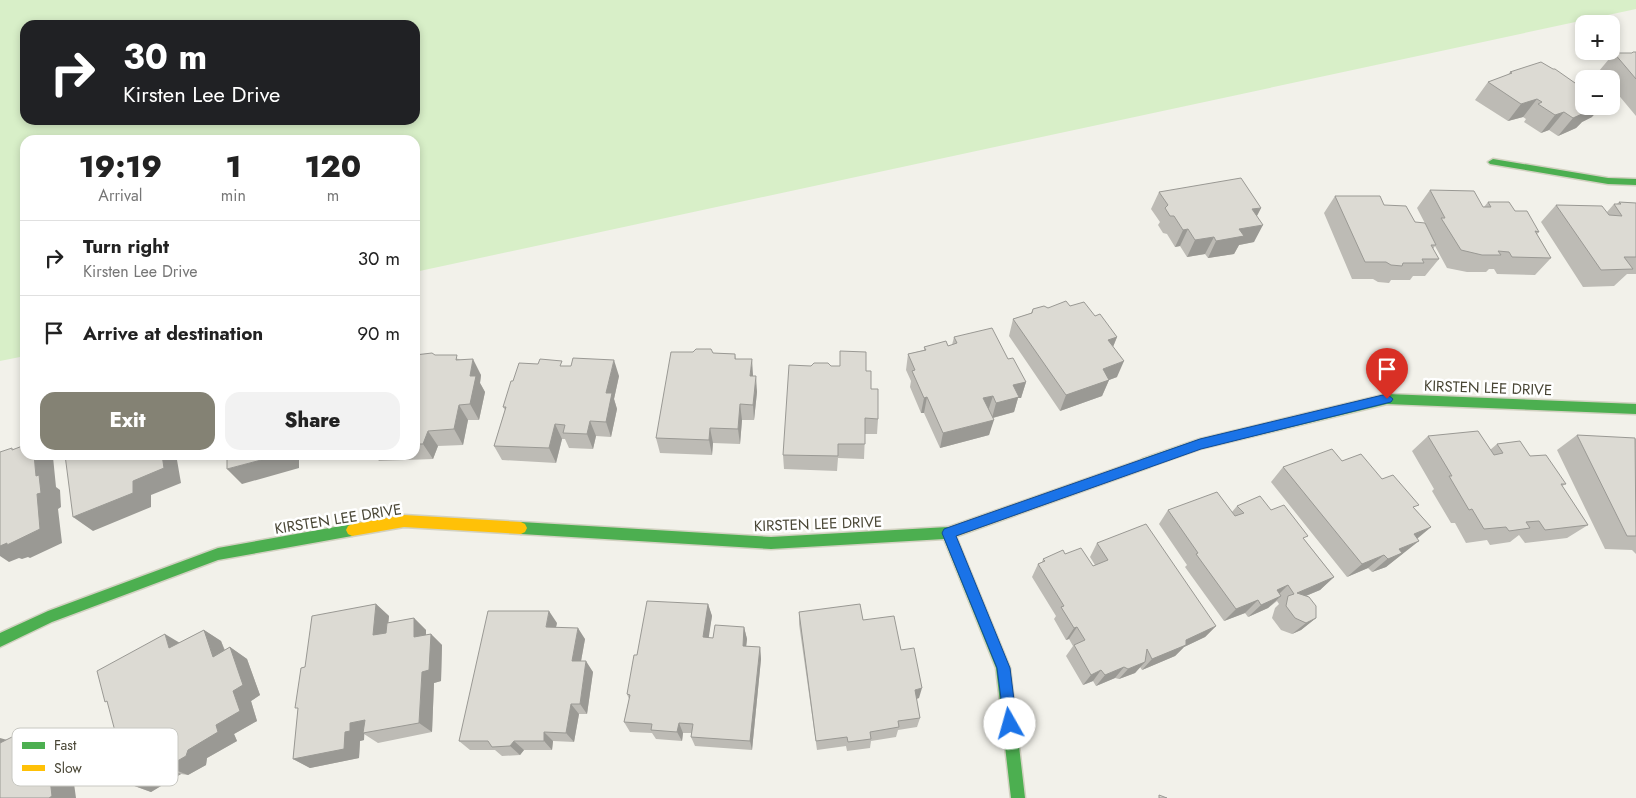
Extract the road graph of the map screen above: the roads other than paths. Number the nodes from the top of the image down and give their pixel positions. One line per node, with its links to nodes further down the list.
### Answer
1 (1493, 162): 2 (street)
2 (1636, 182)
3 (1636, 409): 4 (street, KIRSTEN LEE DRIVE)
4 (948, 533): 5 (street, KIRSTEN LEE DRIVE); 6 (street)
5 (0, 640)
6 (1018, 798)

